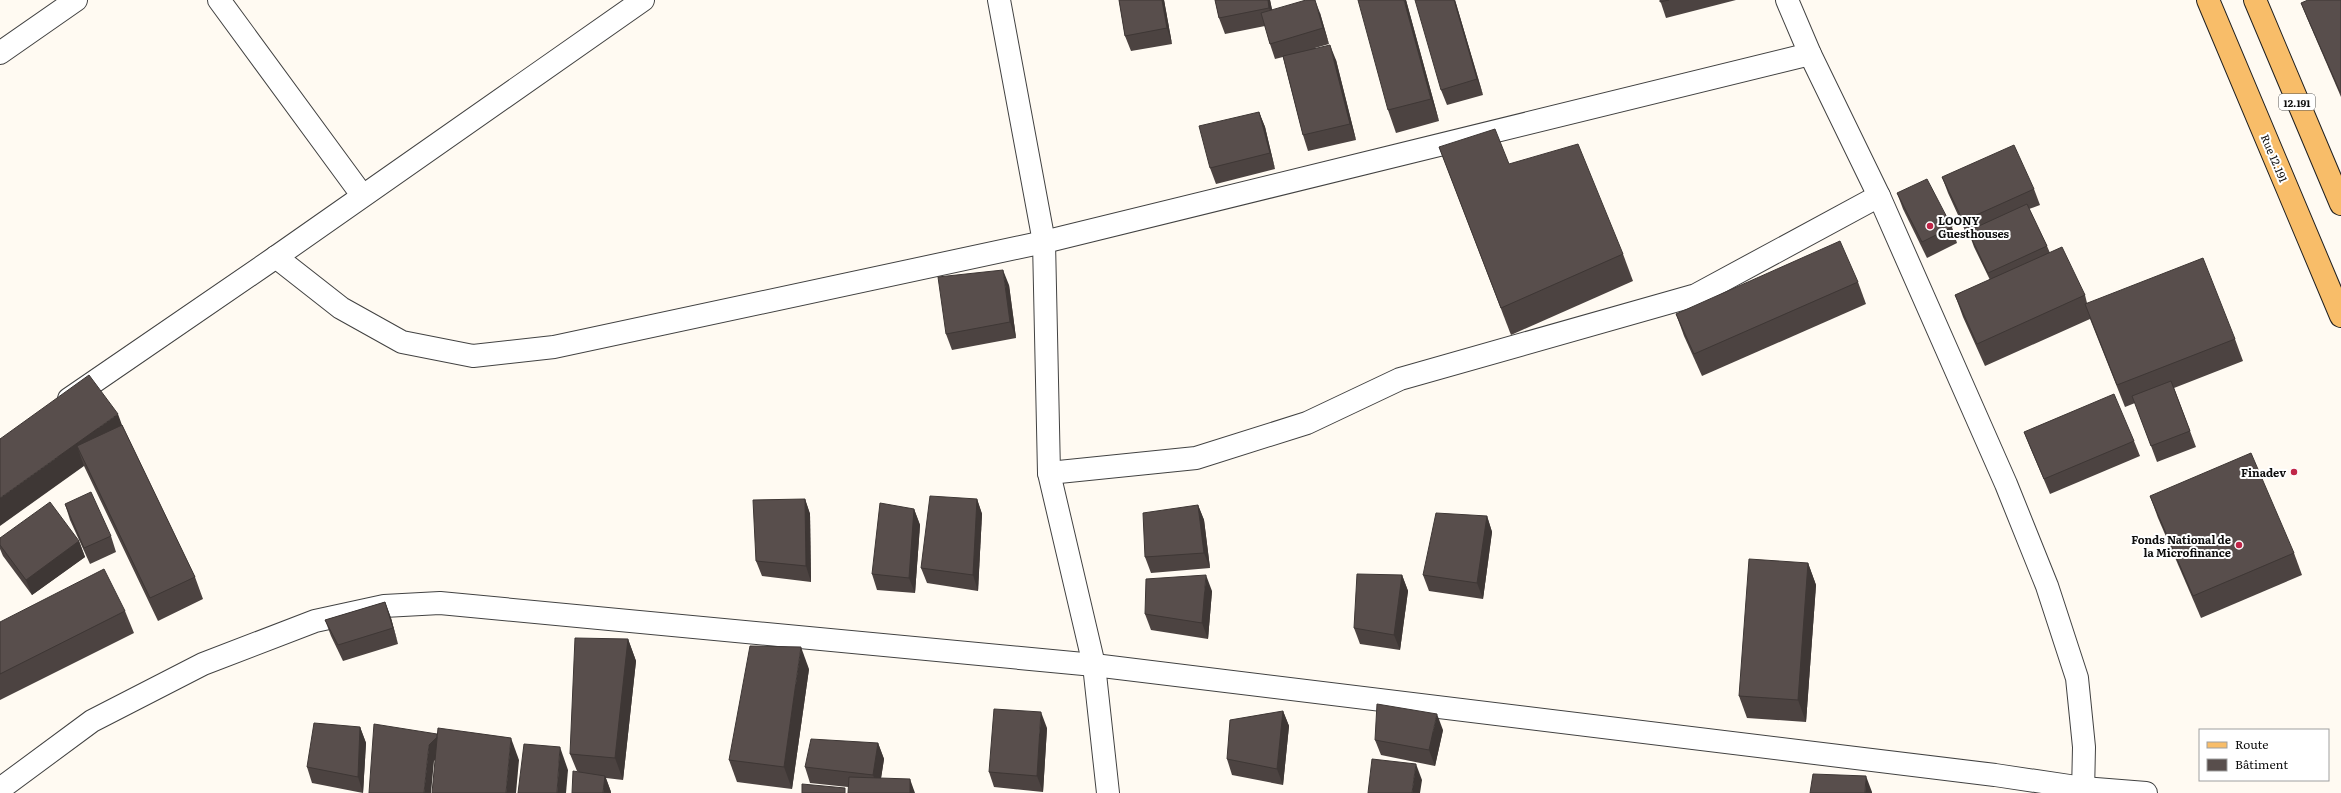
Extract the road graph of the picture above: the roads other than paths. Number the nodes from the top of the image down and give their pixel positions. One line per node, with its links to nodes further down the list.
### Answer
1 (76, 0): 8 (street)
2 (219, 0): 10 (street)
3 (643, 0): 10 (street)
4 (999, 0): 13 (street)
5 (1787, 0): 9 (street)
6 (2208, 0): 15 (main road, Rue 12.191)
7 (2255, 0): 12 (main road, 12.191)
8 (0, 53)
9 (1810, 54): 11 (street); 13 (street)
10 (362, 195): 14 (street)
11 (1879, 196): 17 (street); 20 (street)
12 (2341, 204)
13 (1044, 242): 14 (street); 17 (street)
14 (276, 257): 16 (street)
15 (2341, 316)
16 (53, 410)
17 (1049, 473): 18 (street)
18 (1094, 665): 19 (street); 20 (street); 21 (street)
19 (0, 790)
20 (2083, 791): 22 (street)
21 (1108, 793)
22 (2146, 793)

